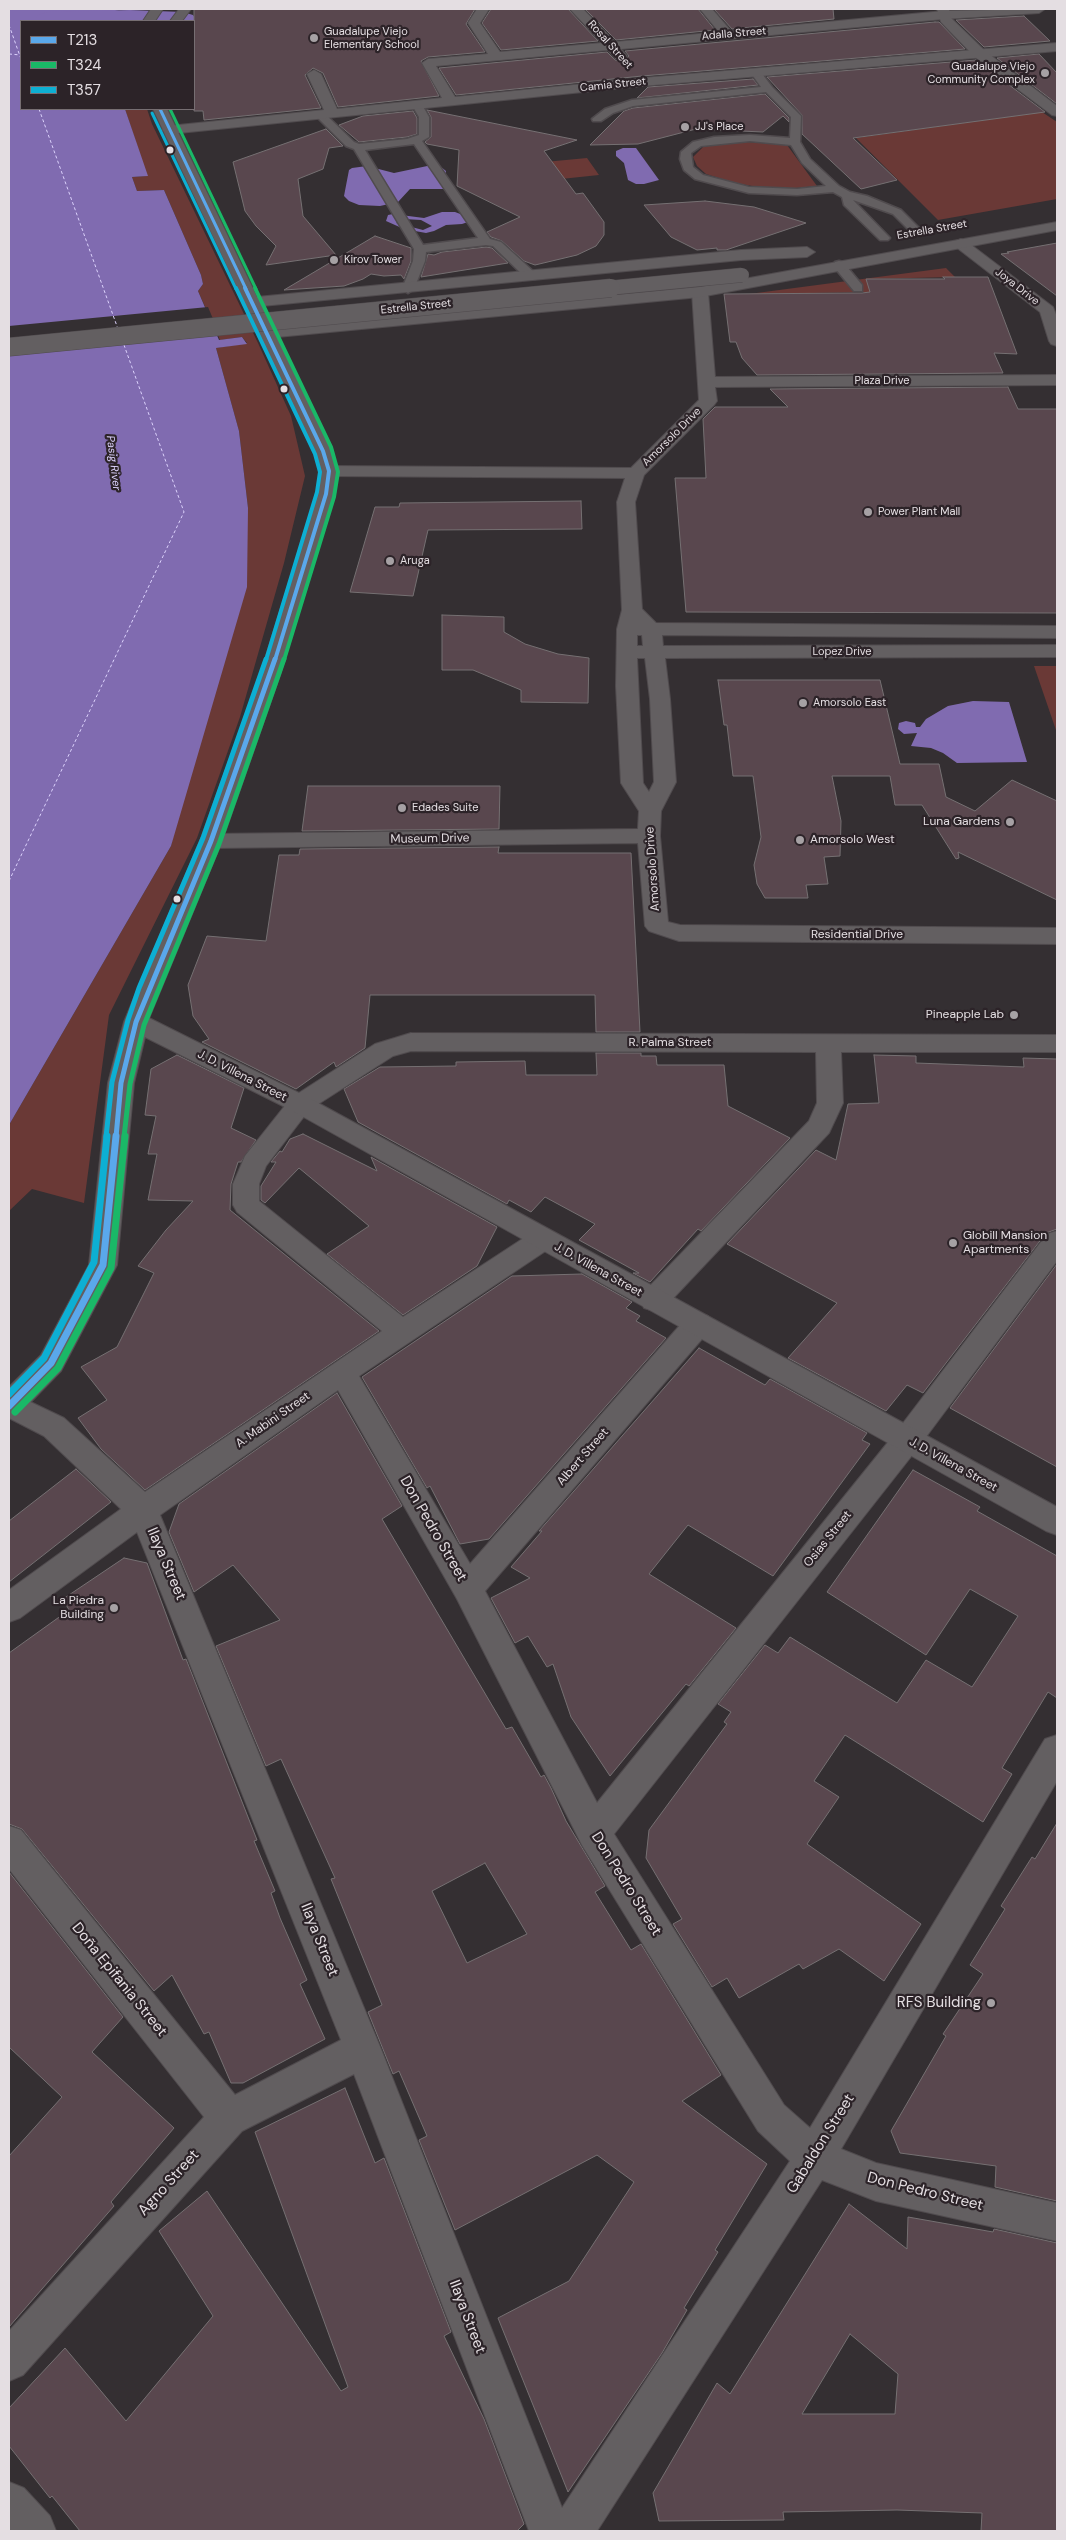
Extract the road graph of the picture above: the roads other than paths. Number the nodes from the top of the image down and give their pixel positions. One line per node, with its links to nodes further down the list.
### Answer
1 (156, 9): 9 (street)
2 (185, 9): 10 (street)
3 (483, 9): 16 (street)
4 (576, 9): 13 (street, Rosal Street)
5 (706, 9): 12 (street)
6 (1039, 9): 7 (street, Adalla Street)
7 (944, 12): 11 (street, Adalla Street); 15 (street)
8 (831, 14): 11 (street)
9 (150, 20)
10 (177, 20)
11 (841, 25): 12 (street, Adalla Street)
12 (728, 35): 13 (street, Adalla Street)
13 (612, 46): 16 (street, Adalla Street); 19 (street, Rosal Street)
14 (1057, 47): 15 (street, Camia Street)
15 (980, 54): 17 (street, Camia Street); 24 (street)
16 (497, 57): 21 (street, Adalla Street)
17 (756, 73): 19 (street, Camia Street); 20 (lane)
18 (314, 74): 25 (street)
19 (642, 82): 21 (street, Camia Street)
20 (768, 89): 26 (lane); 29 (lane)
21 (451, 102): 22 (street, Camia Street)
22 (417, 105): 25 (street, Camia Street); 28 (lane)
23 (160, 110): 27 (street)
24 (1057, 112)
25 (326, 114): 27 (street, Camia Street); 30 (lane)
26 (597, 119)
27 (169, 130): 48 (street)
28 (417, 140): 30 (lane); 37 (lane)
29 (795, 142): 31 (lane); 31 (lane)
30 (358, 147): 40 (lane)
31 (835, 188): 32 (lane)
32 (847, 195): 35 (lane); 36 (lane)
33 (1057, 226): 39 (street, Estrella Street)
34 (934, 230): 35 (street, Estrella Street)
35 (918, 233): 36 (street, Estrella Street)
36 (884, 238): 38 (street, Estrella Street)
37 (486, 240): 40 (lane); 44 (lane)
38 (866, 242)
39 (962, 244): 42 (street, Estrella Street); 52 (street, Joya Drive)
40 (420, 249): 46 (lane)
41 (814, 251): 43 (street, Estrella Street)
42 (839, 265): 43 (street, Estrella Street); 45 (lane)
43 (746, 269): 44 (street, Estrella Street); 47 (street, Estrella Street); 51 (street, Estrella Street); 53 (street, Estrella Street, bridge)
44 (531, 276): 46 (street, Estrella Street)
45 (858, 288)
46 (408, 289): 48 (street, Estrella Street); 49 (street)
47 (700, 292): 49 (street, Estrella Street); 55 (street, Amorsolo Drive)
48 (254, 302): 50 (street)
49 (435, 316): 50 (street, Estrella Street)
50 (269, 333): 56 (street)
51 (9, 334)
52 (1057, 341)
53 (9, 346)
54 (1057, 380): 55 (street, Plaza Drive)
55 (706, 382): 57 (street, Amorsolo Drive)
56 (329, 471): 57 (street); 66 (street)
57 (636, 473): 58 (street, Amorsolo Drive)
58 (630, 619): 59 (street, Lopez Drive); 62 (street, Amorsolo Drive)
59 (651, 630): 60 (street, Lopez Drive); 63 (street, Amorsolo Drive)
60 (1057, 632)
61 (1057, 651): 63 (street, Lopez Drive)
62 (626, 652): 63 (street, Lopez Drive); 64 (street, Amorsolo Drive)
63 (655, 652): 64 (street, Amorsolo Drive)
64 (650, 811): 65 (street, Amorsolo Drive)
65 (649, 836): 66 (street, Museum Drive); 67 (street, Amorsolo Drive)
66 (211, 841): 69 (street)
67 (657, 926): 68 (street, Residential Drive)
68 (1057, 936)
69 (136, 1022): 72 (street, J. D. Villena Street); 79 (street)
70 (1057, 1043): 71 (street, R. Palma Street)
71 (828, 1044): 72 (street, R. Palma Street); 75 (street)
72 (300, 1104): 73 (street, J. D. Villena Street); 77 (street)
73 (543, 1239): 75 (street, J. D. Villena Street); 77 (street, A. Mabini Street)
74 (1057, 1241): 80 (street, Osias Street)
75 (654, 1300): 76 (street, J. D. Villena Street)
76 (698, 1324): 80 (street, J. D. Villena Street); 83 (street, Albert Street)
77 (402, 1332): 78 (street, A. Mabini Street)
78 (342, 1372): 81 (street, A. Mabini Street); 83 (street, Don Pedro Street)
79 (9, 1406): 81 (street, Ilaya Street)
80 (907, 1440): 82 (street, J. D. Villena Street); 86 (street, Osias Street)
81 (143, 1510): 84 (street, A. Mabini Street); 88 (street, Ilaya Street)
82 (1057, 1522)
83 (468, 1589): 86 (street, Don Pedro Street)
84 (9, 1608)
85 (1057, 1750): 90 (street, Gabaldon Street)
86 (594, 1833): 90 (street, Don Pedro Street)
87 (9, 1842): 89 (street, Doña Epifania Street)
88 (363, 2049): 89 (street, Agno Street); 95 (street, Ilaya Street)
89 (229, 2118): 92 (street, Agno Street)
90 (814, 2158): 91 (street, Don Pedro Street); 96 (street, Gabaldon Street)
91 (1057, 2222)
92 (9, 2360)
93 (9, 2502): 94 (street)
94 (35, 2531)
95 (550, 2531)
96 (572, 2531)

